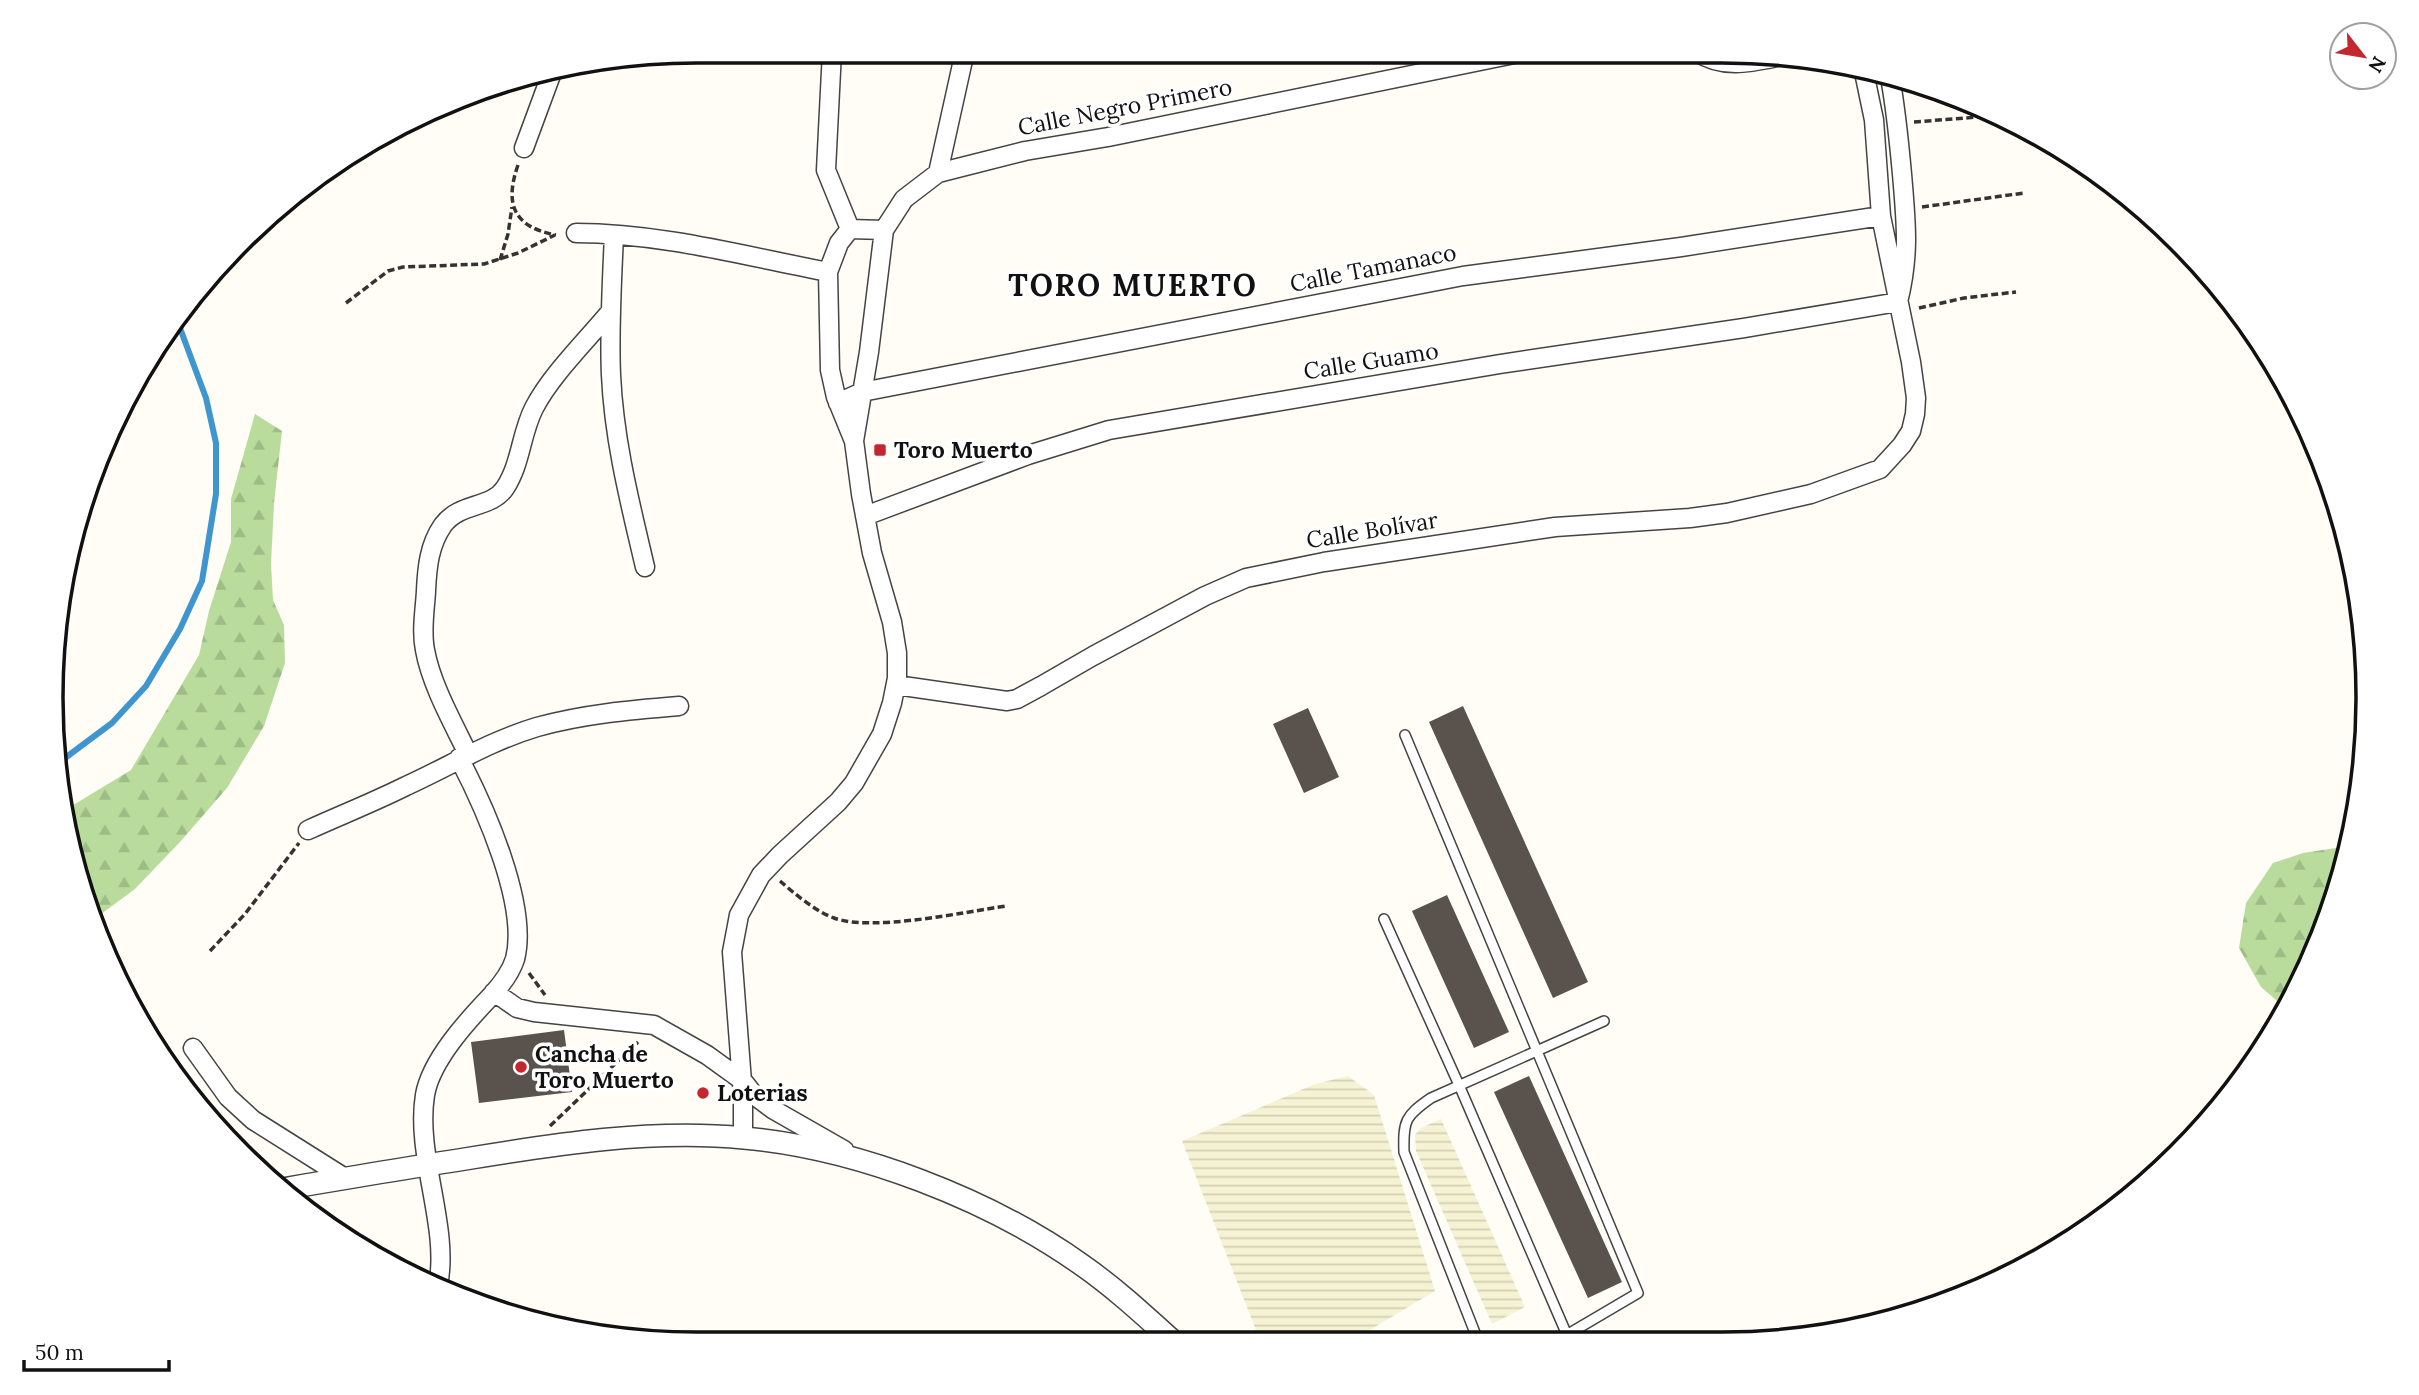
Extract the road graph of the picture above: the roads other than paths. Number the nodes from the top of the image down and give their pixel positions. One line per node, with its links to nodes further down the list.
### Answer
1 (831, 63): 12 (street)
2 (962, 63): 8 (street)
3 (1430, 63): 8 (street, Calle Negro Primero)
4 (1866, 80): 10 (street)
5 (549, 81): 7 (street)
6 (1892, 87): 9 (street)
7 (524, 148)
8 (938, 173): 13 (street, Calle Negro Primero)
9 (1902, 173): 10 (street); 17 (street)
10 (1878, 177): 11 (street)
11 (1881, 216): 17 (street); 19 (street, Calle Tamanaco)
12 (850, 229): 13 (street); 16 (street)
13 (884, 230): 19 (street)
14 (576, 233): 15 (street)
15 (614, 235): 16 (street); 18 (street)
16 (828, 272): 20 (street)
17 (1899, 307): 22 (street, Calle Guamo); 24 (street, Calle Bolívar)
18 (611, 311): 23 (street); 27 (street)
19 (862, 392): 20 (street, Calle Tamanaco); 21 (street)
20 (838, 403): 21 (street)
21 (854, 441): 22 (street)
22 (865, 516): 24 (street)
23 (645, 567)
24 (896, 685): 34 (street)
25 (679, 706): 27 (street)
26 (1405, 734): 33 (lane)
27 (464, 756): 28 (street); 30 (street)
28 (308, 830)
29 (1384, 919): 35 (lane)
30 (494, 992): 34 (street); 37 (street)
31 (1604, 1021): 33 (lane)
32 (193, 1048): 39 (street)
33 (1537, 1050): 35 (lane); 45 (lane)
34 (743, 1082): 36 (street); 38 (street)
35 (1459, 1085): 43 (lane); 44 (lane)
36 (743, 1138): 37 (street); 38 (street)
37 (428, 1165): 39 (street); 41 (street)
38 (890, 1171): 42 (street)
39 (345, 1178): 40 (street)
40 (294, 1187)
41 (440, 1277)
42 (1163, 1332)
43 (1475, 1332)
44 (1566, 1332)
45 (1572, 1332)

